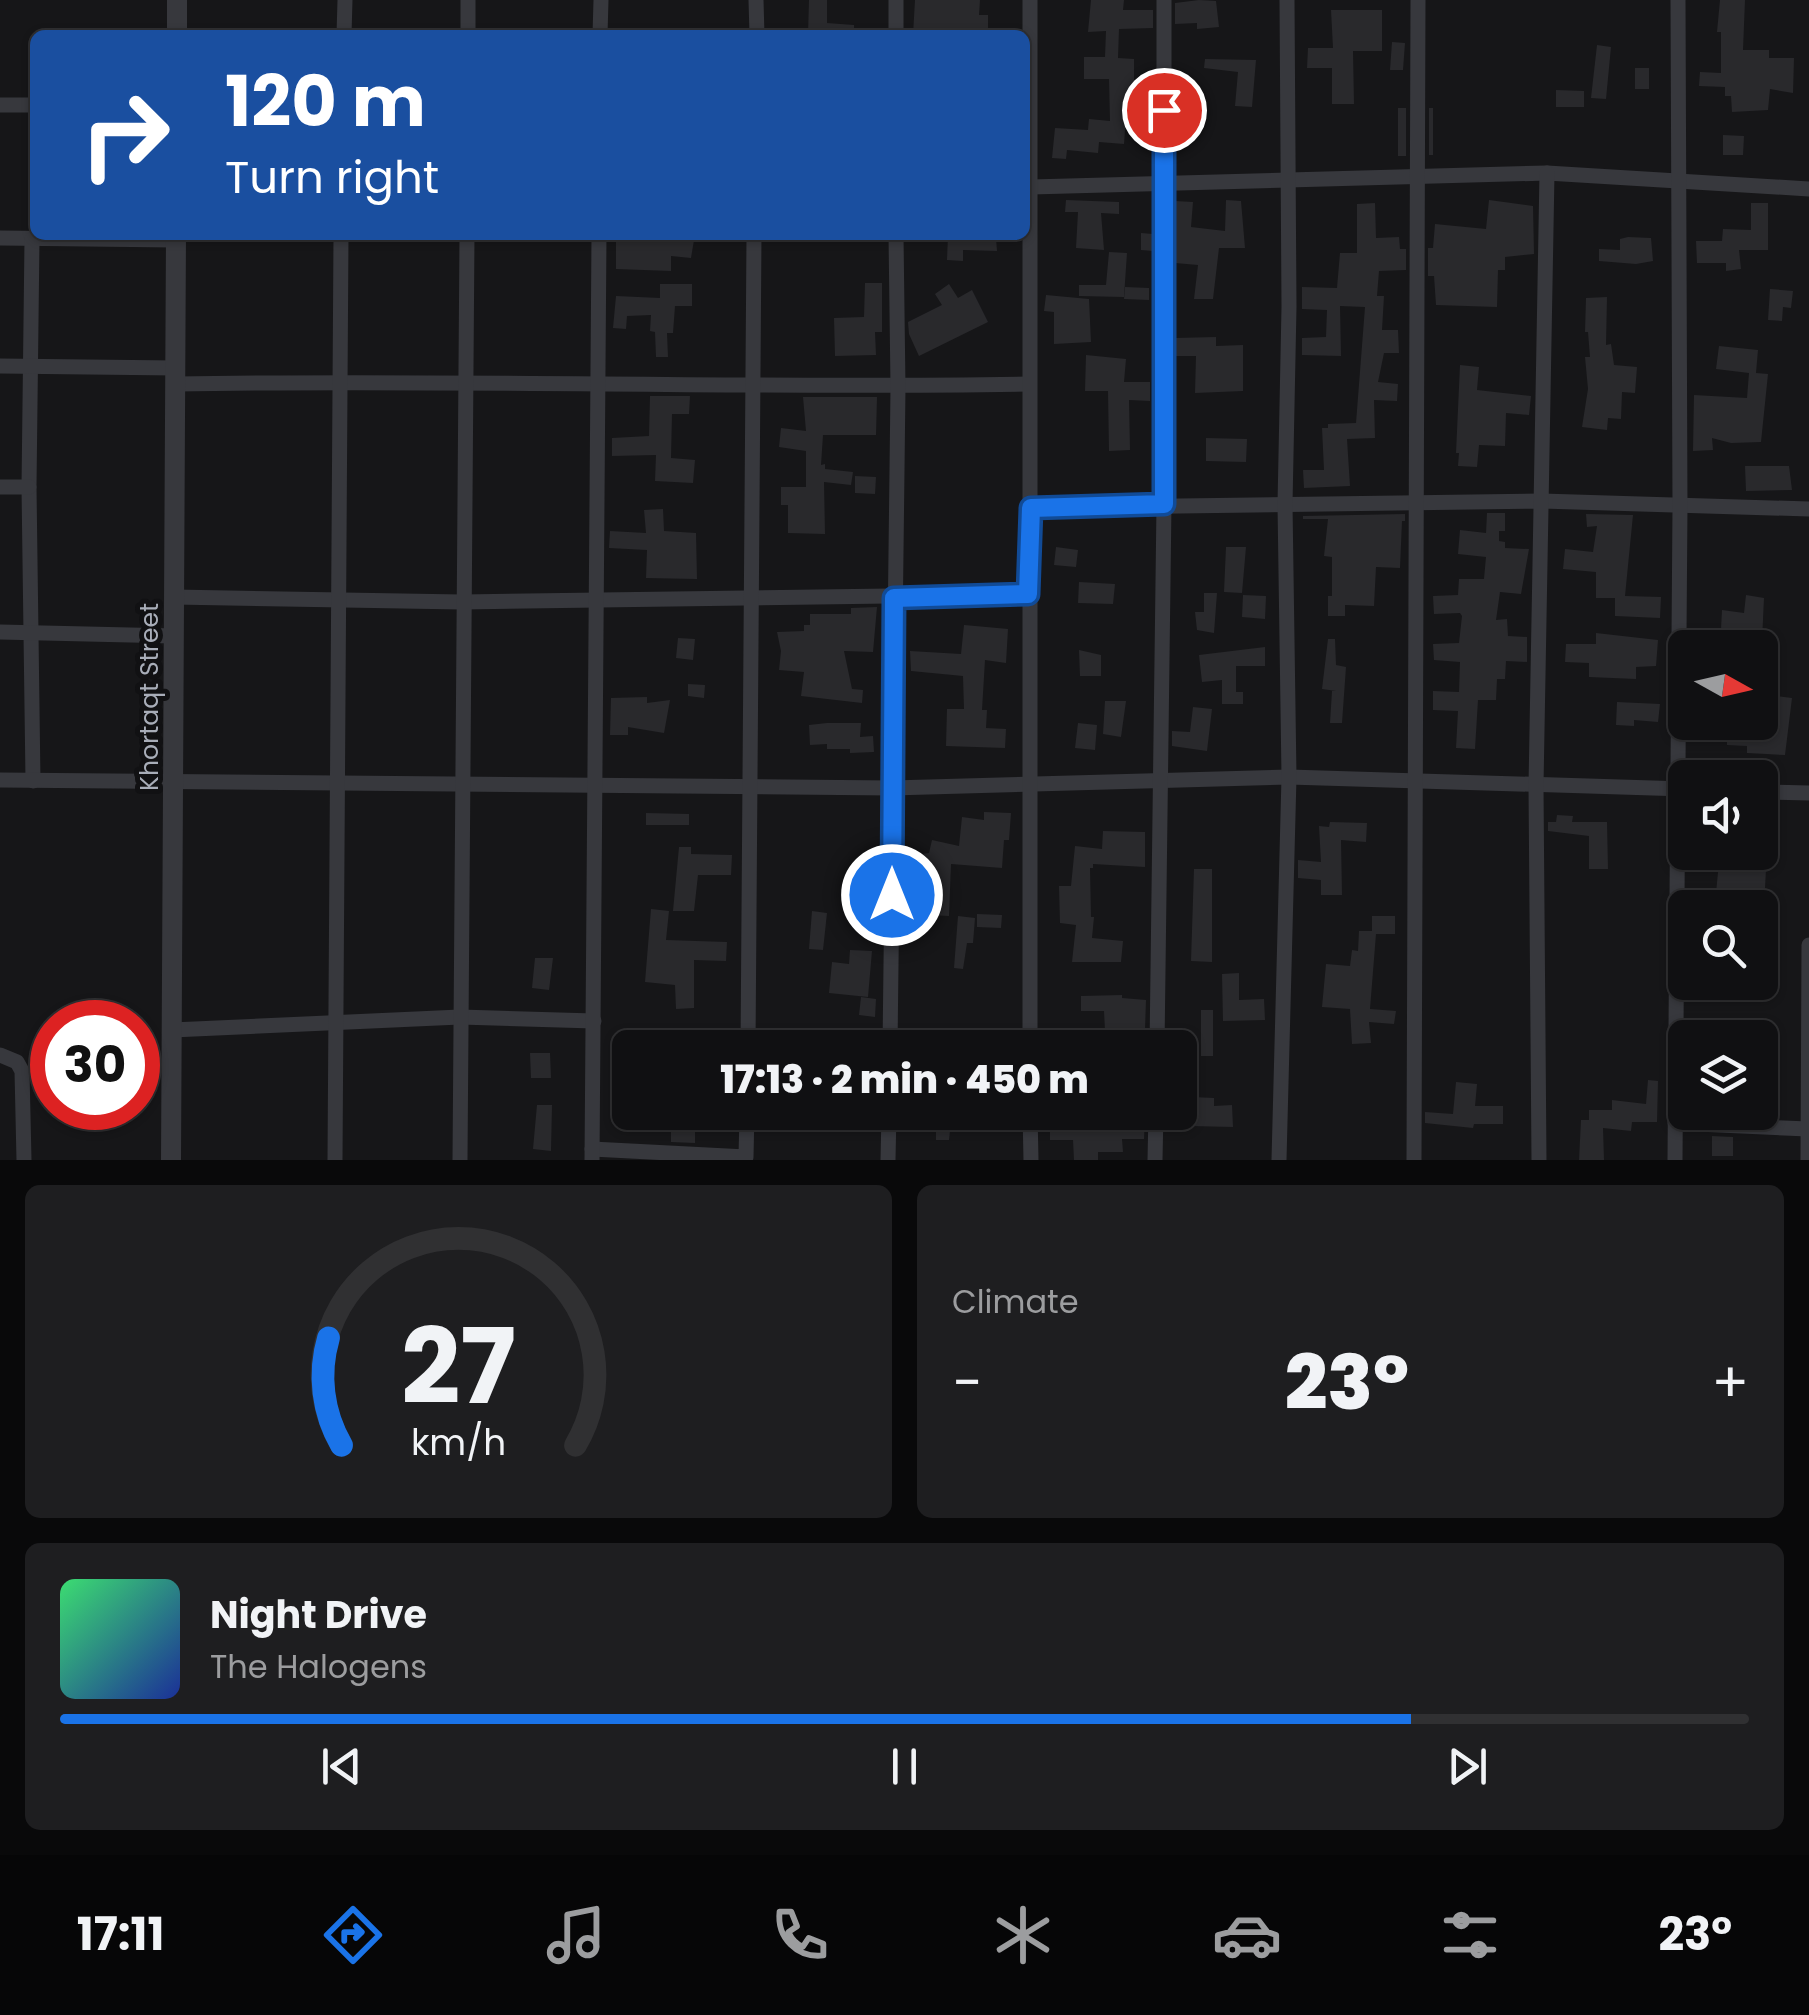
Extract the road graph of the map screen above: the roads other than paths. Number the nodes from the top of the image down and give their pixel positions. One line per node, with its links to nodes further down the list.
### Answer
1 (177, 0): 12 (street)
2 (345, 0): 13 (street)
3 (468, 0): 14 (street)
4 (601, 0): 15 (street)
5 (756, 0): 16 (street)
6 (896, 0): 17 (street)
7 (1030, 0): 25 (street)
8 (1164, 0): 24 (street)
9 (1287, 0): 22 (street)
10 (1418, 0): 21 (street)
11 (1678, 0): 23 (street)
12 (177, 30)
13 (344, 30)
14 (468, 30)
15 (600, 30)
16 (757, 30)
17 (896, 30)
18 (0, 105): 19 (street)
19 (30, 105)
20 (1547, 173): 21 (street); 23 (street); 49 (street)
21 (1416, 176): 22 (street); 50 (street)
22 (1288, 178): 24 (street); 52 (street)
23 (1678, 181): 26 (street); 53 (street)
24 (1164, 184): 25 (street); 51 (street)
25 (1031, 187): 27 (street)
26 (1809, 189)
27 (1030, 193)
28 (0, 238): 29 (street)
29 (30, 239)
30 (32, 240): 39 (street)
31 (176, 240): 40 (street, Khortaqt Street)
32 (341, 240): 41 (street)
33 (467, 240): 42 (street)
34 (599, 240): 45 (street)
35 (754, 240): 44 (street)
36 (896, 240): 46 (street)
37 (1028, 240): 43 (street)
38 (0, 366): 39 (street)
39 (30, 366): 40 (street); 48 (street)
40 (176, 376): 41 (street); 57 (street, Khortaqt Street)
41 (340, 381): 42 (street); 59 (street)
42 (464, 384): 45 (street); 62 (street)
43 (1029, 384): 46 (street); 54 (street)
44 (753, 385): 45 (street); 46 (street); 60 (street)
45 (598, 386): 61 (street)
46 (898, 387): 58 (street)
47 (0, 487): 48 (street)
48 (29, 487): 64 (street)
49 (1542, 500): 50 (street); 53 (street); 77 (street)
50 (1417, 502): 52 (street); 72 (street)
51 (1164, 504): 52 (street); 54 (street); 69 (street)
52 (1285, 504): 67 (street)
53 (1680, 506): 55 (street); 66 (street)
54 (1031, 508): 56 (street)
55 (1809, 510)
56 (1028, 594): 58 (street); 73 (street)
57 (174, 597): 59 (street); 65 (street, Khortaqt Street)
58 (894, 598): 60 (street); 79 (street)
59 (340, 599): 62 (street); 74 (street)
60 (750, 599): 61 (street); 78 (street)
61 (598, 601): 62 (street); 76 (street)
62 (462, 602): 75 (street)
63 (0, 632): 64 (street)
64 (32, 634): 65 (street); 70 (street)
65 (174, 636): 71 (street, Khortaqt Street)
66 (1681, 760)
67 (1289, 777): 69 (street); 72 (street); 111 (street)
68 (0, 780): 70 (street)
69 (1161, 780): 73 (street); 93 (street)
70 (34, 781): 71 (street)
71 (174, 782): 74 (street); 89 (street, Khortaqt Street)
72 (1416, 782): 77 (street); 112 (street)
73 (1028, 783): 79 (street); 92 (street)
74 (338, 784): 75 (street); 87 (street)
75 (460, 786): 76 (street); 85 (street)
76 (596, 786): 78 (street); 88 (street)
77 (1536, 786): 80 (street); 113 (street)
78 (749, 787): 79 (street); 90 (street)
79 (892, 788): 91 (street)
80 (1668, 789)
81 (1778, 792): 82 (street)
82 (1809, 793)
83 (1679, 870): 86 (street)
84 (1809, 946): 96 (street)
85 (460, 1016): 87 (street); 88 (street); 107 (street)
86 (1676, 1020)
87 (338, 1021): 89 (street); 106 (street)
88 (594, 1021): 102 (street)
89 (172, 1030): 105 (street, Khortaqt Street)
90 (748, 1030)
91 (890, 1030)
92 (1030, 1030)
93 (1157, 1030)
94 (0, 1055): 104 (street)
95 (1778, 1128): 96 (street)
96 (1808, 1129): 115 (street)
97 (747, 1130): 103 (street)
98 (889, 1130): 108 (street)
99 (1030, 1130): 109 (street)
100 (1156, 1130): 110 (street)
101 (1674, 1130): 114 (street)
102 (592, 1155): 103 (street)
103 (746, 1158)
104 (24, 1160)
105 (171, 1160)
106 (335, 1160)
107 (460, 1160)
108 (888, 1160)
109 (1030, 1160)
110 (1155, 1160)
111 (1279, 1160)
112 (1414, 1160)
113 (1539, 1160)
114 (1675, 1160)
115 (1808, 1160)

